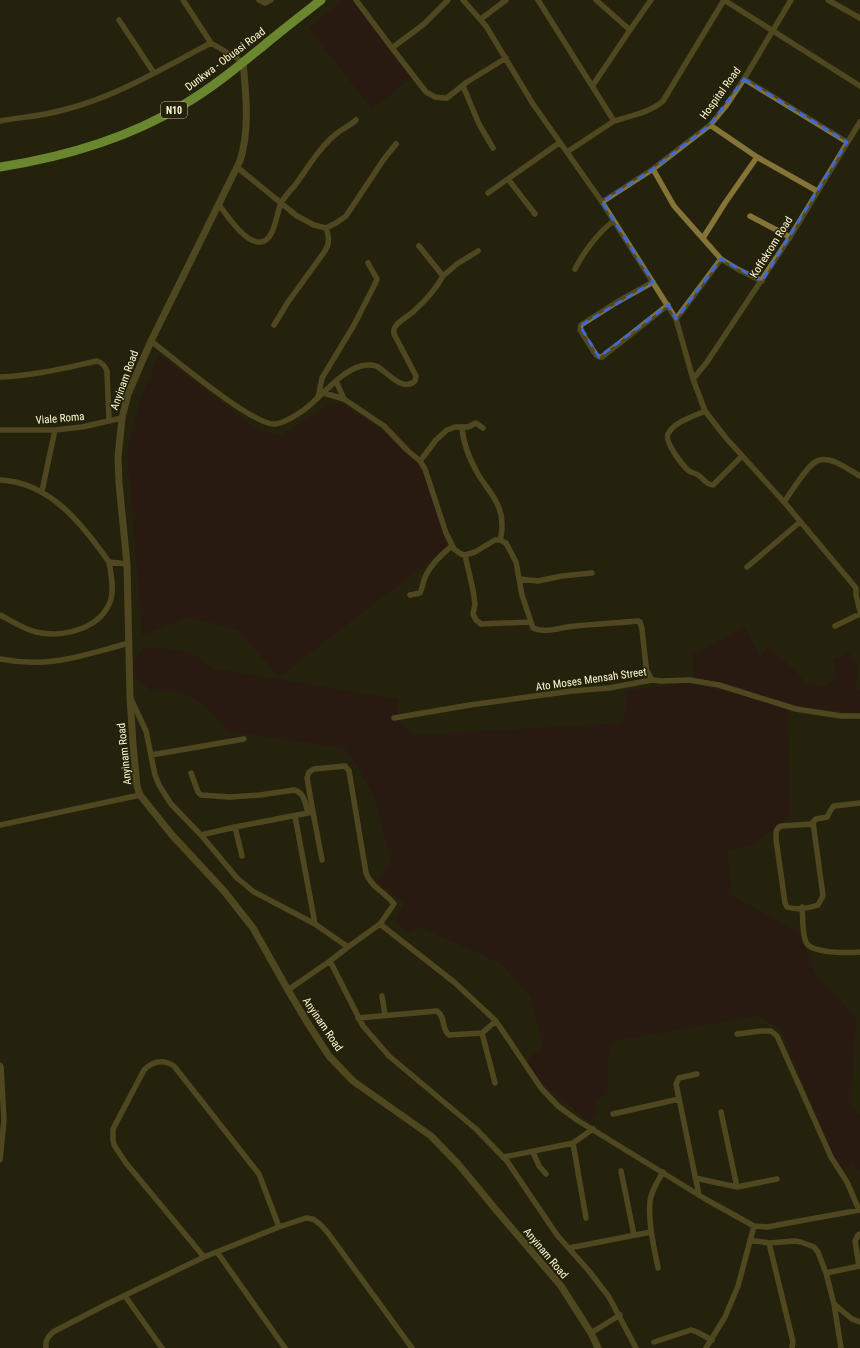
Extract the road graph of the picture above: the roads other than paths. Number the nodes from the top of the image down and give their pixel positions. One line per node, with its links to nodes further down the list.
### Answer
1 (183, 0): 20 (street)
2 (258, 0): 3 (street)
3 (271, 0)
4 (321, 0): 23 (main road, Dunkwa - Obuasi Road / N10)
5 (356, 0): 21 (street)
6 (448, 0): 21 (street)
7 (463, 0): 16 (street)
8 (506, 0): 16 (street)
9 (538, 0): 26 (street)
10 (596, 0): 18 (street)
11 (651, 0): 18 (street)
12 (724, 0): 19 (street); 31 (street)
13 (791, 0): 19 (street, Hospital Road)
14 (828, 0): 15 (street)
15 (860, 18)
16 (481, 19): 22 (street)
17 (119, 20): 24 (street)
18 (630, 30): 26 (street)
19 (773, 30): 25 (street, Hospital Road); 28 (street)
20 (211, 43): 23 (street); 24 (street)
21 (392, 48): 27 (street)
22 (506, 58): 27 (street); 34 (street)
23 (243, 62): 40 (main road, Dunkwa - Obuasi Road / N10); 41 (street, Anyinam Road)
24 (154, 73): 30 (street)
25 (744, 79): 33 (street, Hospital Road); 35 (street)
26 (593, 85): 31 (street)
27 (463, 86): 37 (street)
28 (860, 86)
29 (356, 120): 47 (street)
30 (0, 121)
31 (614, 121): 38 (street)
32 (860, 122): 35 (street, Koffekrom Road)
33 (710, 125): 39 (street); 42 (street, Hospital Road)
34 (559, 142): 38 (street); 43 (street)
35 (847, 142): 44 (street, Koffekrom Road)
36 (396, 144): 52 (street)
37 (493, 148)
38 (567, 152): 46 (street)
39 (757, 156): 44 (street); 54 (street)
40 (0, 167)
41 (238, 168): 47 (street); 48 (street, Anyinam Road)
42 (653, 169): 46 (street, Hospital Road); 54 (street)
43 (508, 179): 45 (street); 49 (street)
44 (817, 191): 53 (street, Koffekrom Road)
45 (488, 193)
46 (602, 202): 51 (street)
47 (281, 203): 48 (street); 52 (street)
48 (219, 205): 66 (street, Anyinam Road)
49 (535, 214)
50 (750, 216): 53 (street)
51 (613, 221): 59 (street); 62 (street)
52 (326, 228): 65 (street)
53 (790, 237): 61 (street, Koffekrom Road)
54 (703, 238): 57 (street)
55 (419, 246): 60 (street)
56 (478, 251): 60 (street)
57 (721, 259): 61 (street); 64 (street)
58 (368, 263): 71 (street)
59 (575, 269)
60 (442, 276): 69 (street)
61 (762, 281): 68 (street, Koffekrom Road)
62 (653, 282): 63 (street); 63 (street)
63 (668, 305): 64 (street)
64 (676, 319): 68 (street)
65 (274, 325)
66 (151, 341): 71 (street); 74 (street, Anyinam Road)
67 (0, 377): 75 (street)
68 (693, 379): 73 (street)
69 (336, 381): 70 (street); 72 (street)
70 (324, 393): 71 (street); 72 (street)
71 (318, 398)
72 (344, 399): 81 (street)
73 (705, 411): 80 (street); 80 (street)
74 (122, 418): 75 (street, Viale Roma); 91 (street, Anyinam Road)
75 (109, 420): 79 (street, Viale Roma)
76 (462, 427): 77 (street); 81 (street); 87 (street)
77 (483, 428)
78 (0, 430): 79 (street, Viale Roma)
79 (55, 430): 84 (street)
80 (742, 456): 85 (street)
81 (420, 461): 88 (street)
82 (860, 476): 85 (street)
83 (0, 480): 84 (street)
84 (42, 491): 90 (street)
85 (784, 502): 86 (street)
86 (800, 522): 92 (street); 95 (street)
87 (500, 540): 89 (street); 94 (street)
88 (452, 546): 89 (street); 96 (street)
89 (465, 555): 99 (street)
90 (109, 562): 91 (street); 98 (street)
91 (127, 564): 101 (street, Anyinam Road)
92 (747, 566)
93 (592, 573): 94 (street)
94 (520, 578): 99 (street)
95 (858, 587): 97 (street)
96 (410, 595)
97 (860, 612): 100 (street)
98 (0, 615)
99 (530, 622): 103 (street)
100 (835, 626)
101 (130, 643): 102 (street); 104 (street, Anyinam Road)
102 (0, 659)
103 (652, 680): 105 (street, Ato Moses Mensah Street); 106 (street, Ato Moses Mensah Street)
104 (130, 697): 108 (street); 110 (street, Anyinam Road)
105 (860, 716)
106 (394, 718)
107 (244, 739): 108 (street)
108 (151, 755): 117 (street)
109 (191, 773): 112 (street)
110 (140, 795): 115 (street); 126 (street, Anyinam Road)
111 (860, 804): 114 (street)
112 (311, 812): 113 (street); 119 (street); 122 (street)
113 (295, 816): 116 (street); 121 (street)
114 (813, 824): 120 (street); 120 (street)
115 (0, 825)
116 (235, 827): 117 (street); 118 (street)
117 (201, 835): 121 (street)
118 (242, 856)
119 (322, 860)
120 (802, 908): 124 (street)
121 (315, 924): 123 (street)
122 (380, 924): 123 (street); 130 (street)
123 (348, 947): 125 (street)
124 (860, 952)
125 (330, 961): 126 (street); 129 (street)
126 (288, 990): 170 (street, Anyinam Road)
127 (382, 996): 128 (street)
128 (385, 1015): 129 (street); 131 (street)
129 (358, 1018): 142 (street)
130 (496, 1021): 131 (street); 139 (street)
131 (482, 1033): 135 (street)
132 (737, 1034): 151 (street)
133 (0, 1065): 143 (street)
134 (697, 1074): 136 (street)
135 (495, 1083)
136 (679, 1099): 138 (street); 147 (street)
137 (721, 1112): 149 (street)
138 (613, 1114)
139 (593, 1129): 140 (street); 145 (street)
140 (573, 1143): 141 (street); 152 (street)
141 (533, 1152): 142 (street); 146 (street)
142 (504, 1157): 160 (street)
143 (0, 1160)
144 (621, 1171): 157 (street)
145 (663, 1172): 150 (street); 155 (street)
146 (546, 1174)
147 (695, 1178): 149 (street); 150 (street)
148 (777, 1179): 149 (street)
149 (736, 1187)
150 (699, 1195): 153 (street)
151 (860, 1210): 153 (street)
152 (586, 1218)
153 (754, 1226): 158 (street)
154 (279, 1227): 161 (street); 162 (street); 176 (street)
155 (651, 1232): 157 (street); 164 (street)
156 (860, 1234): 163 (street)
157 (634, 1235): 160 (street)
158 (750, 1240): 159 (street); 171 (street)
159 (769, 1243): 165 (street); 180 (street)
160 (569, 1248): 168 (street)
161 (217, 1252): 162 (street); 175 (street)
162 (204, 1257): 166 (street)
163 (859, 1266): 165 (street)
164 (658, 1268)
165 (826, 1273): 167 (street)
166 (125, 1296): 173 (street); 174 (street)
167 (834, 1304): 169 (street); 181 (street)
168 (620, 1315): 170 (street); 178 (street)
169 (860, 1322)
170 (591, 1333): 177 (street, Anyinam Road)
171 (712, 1340): 172 (street); 179 (street)
172 (654, 1342)
173 (46, 1348)
174 (162, 1348)
175 (284, 1348)
176 (412, 1348)
177 (598, 1348)
178 (636, 1348)
179 (706, 1348)
180 (792, 1348)
181 (840, 1348)

